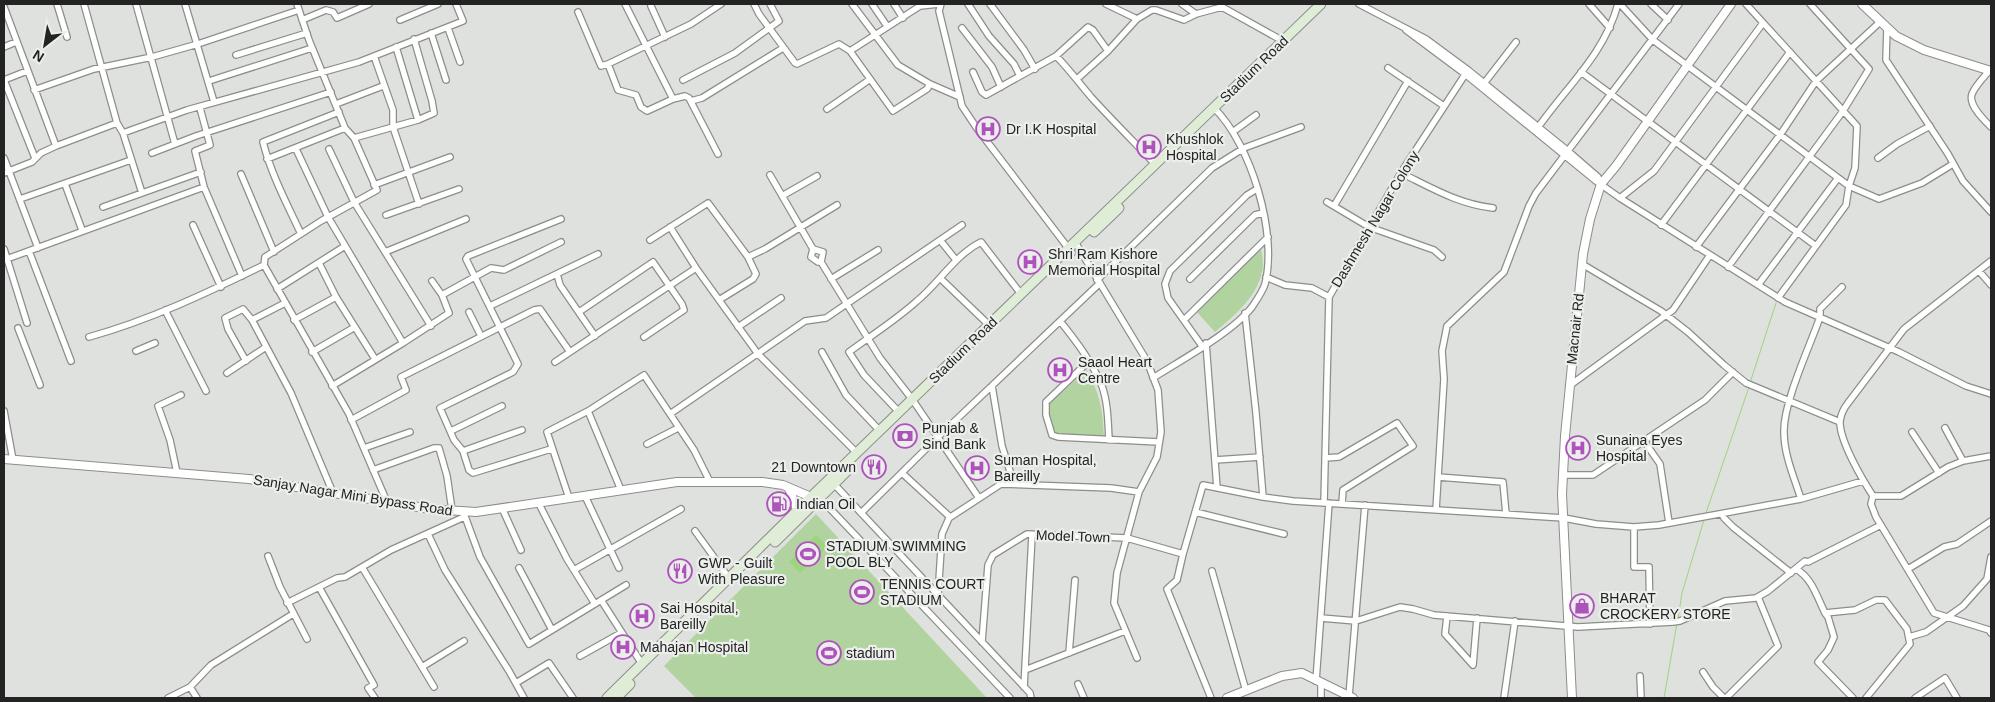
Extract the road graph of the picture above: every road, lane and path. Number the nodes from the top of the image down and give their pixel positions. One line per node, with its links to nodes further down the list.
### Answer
1 (57, 4): 54 (street)
2 (84, 4): 78 (street)
3 (136, 4): 74 (street)
4 (185, 4): 61 (street)
5 (370, 4): 40 (street)
6 (438, 4): 41 (street)
7 (456, 4): 47 (street)
8 (625, 4): 62 (street)
9 (722, 4): 55 (street)
10 (754, 4): 50 (street)
11 (770, 4): 50 (street)
12 (852, 4): 53 (street)
13 (872, 4): 45 (street)
14 (894, 4): 38 (street)
15 (940, 4): 31 (street); 104 (street, Model Town)
16 (968, 4): 87 (street)
17 (990, 4): 80 (street)
18 (1106, 4): 39 (street)
19 (1182, 4): 37 (street)
20 (1321, 4): 58 (main road, Stadium Road)
21 (1329, 4): 112 (main road, Stadium Road)
22 (1359, 4): 84 (street)
23 (1589, 4): 49 (street)
24 (1619, 4): 49 (street); 57 (street)
25 (1651, 4): 42 (street)
26 (1679, 4): 42 (street)
27 (1731, 4): 77 (street, Macnair Rd)
28 (1746, 4): 44 (street)
29 (1810, 4): 67 (street)
30 (1862, 4): 43 (street)
31 (919, 5): 38 (street)
32 (651, 6): 55 (street)
33 (1222, 6): 37 (street); 58 (street)
34 (4, 7): 59 (street)
35 (298, 7): 40 (street); 61 (street)
36 (578, 12): 76 (street)
37 (1196, 14): 39 (street)
38 (903, 18): 45 (street)
39 (1137, 19): 69 (street)
40 (302, 20): 51 (street)
41 (400, 20)
42 (1668, 20): 57 (street)
43 (1880, 22): 46 (street); 67 (street)
44 (1764, 23): 70 (street); 100 (street)
45 (887, 26): 53 (street)
46 (1887, 27): 82 (street); 121 (street)
47 (448, 28): 52 (street); 75 (street)
48 (962, 28): 99 (street)
49 (1610, 28): 85 (street)
50 (770, 29): 66 (street); 90 (street)
51 (307, 33): 65 (street); 71 (street)
52 (430, 33): 56 (street); 89 (street)
53 (876, 35): 68 (street); 96 (street)
54 (67, 37)
55 (665, 37): 62 (street)
56 (414, 40): 64 (street); 118 (street)
57 (1653, 40): 77 (street); 103 (street)
58 (1283, 41): 112 (main road, Stadium Road)
59 (16, 42): 63 (street); 81 (street)
60 (1516, 42): 97 (street)
61 (198, 44): 74 (street); 93 (street)
62 (648, 46): 76 (street); 105 (street)
63 (4, 47)
64 (396, 47): 72 (street); 118 (street)
65 (312, 48): 86 (street); 93 (street)
66 (783, 48): 68 (street); 106 (street)
67 (1851, 49): 95 (street); 114 (street)
68 (850, 51): 91 (street)
69 (1108, 51): 73 (street); 92 (street)
70 (1790, 52): 95 (street); 113 (street)
71 (236, 55)
72 (374, 56): 86 (street); 98 (street)
73 (1056, 56): 80 (street); 92 (street)
74 (152, 57): 78 (street); 117 (street)
75 (460, 62)
76 (608, 64): 105 (street)
77 (1687, 66): 100 (street); 119 (street, Macnair Rd)
78 (102, 68): 101 (street); 120 (street)
79 (1388, 68): 94 (street)
80 (1035, 69): 87 (street)
81 (27, 71): 88 (street); 101 (street)
82 (1990, 71): 124 (street)
83 (973, 72): 99 (street)
84 (1466, 72): 97 (street); 109 (street, Dashmesh Nagar Colony)
85 (1581, 72): 103 (street); 126 (street)
86 (323, 73): 102 (street); 107 (street)
87 (1020, 76): 99 (street)
88 (4, 80): 143 (street)
89 (446, 80)
90 (683, 80)
91 (869, 80): 96 (street); 111 (street)
92 (1077, 80): 148 (street)
93 (209, 81): 107 (street)
94 (1408, 81): 109 (street); 175 (street)
95 (1816, 81): 114 (street); 130 (street)
96 (930, 84): 104 (street)
97 (1483, 85): 126 (street)
98 (383, 86): 108 (street); 122 (street)
99 (1001, 87)
100 (1717, 88): 113 (street); 132 (street)
101 (34, 90): 134 (street)
102 (331, 92): 108 (street); 129 (street)
103 (1611, 94): 119 (street); 139 (street)
104 (960, 97): 200 (street, Model Town)
105 (673, 99): 106 (street)
106 (691, 101): 140 (street)
107 (214, 102): 110 (street)
108 (336, 104): 115 (street)
109 (1444, 106): 154 (street, Dashmesh Nagar Colony)
110 (200, 108): 117 (street); 129 (street)
111 (827, 109)
112 (1216, 109): 127 (street); 148 (main road, Stadium Road); 200 (main road, Stadium Road)
113 (1746, 110): 130 (street); 149 (street)
114 (1843, 111): 141 (street); 162 (street)
115 (339, 112): 125 (street); 146 (street)
116 (1256, 115): 127 (street)
117 (166, 118): 128 (street); 133 (street)
118 (418, 120): 122 (street)
119 (1648, 121): 132 (street); 160 (street, Macnair Rd)
120 (117, 123): 128 (street); 134 (street)
121 (1930, 126): 145 (street); 150 (street)
122 (393, 127): 131 (street); 153 (street)
123 (1301, 127): 135 (street)
124 (1991, 127)
125 (346, 128): 131 (street); 136 (street)
126 (1537, 129): 139 (street)
127 (1234, 131): 135 (street)
128 (123, 133): 147 (street)
129 (206, 134): 133 (street); 152 (street)
130 (1780, 135): 141 (street); 166 (street)
131 (354, 138): 161 (street)
132 (1676, 142): 149 (street); 169 (street)
133 (175, 144): 138 (street)
134 (56, 146): 143 (street)
135 (1244, 148): 165 (street); 231 (street)
136 (296, 149): 146 (street); 182 (street)
137 (329, 149): 171 (street)
138 (152, 153)
139 (1566, 153): 160 (street); 331 (street)
140 (718, 154)
141 (1809, 157): 158 (street); 178 (street)
142 (4, 158): 151 (street)
143 (35, 158): 151 (street)
144 (450, 158): 153 (street)
145 (1878, 158)
146 (267, 159): 193 (street)
147 (131, 160): 159 (street); 167 (street)
148 (1155, 164): 200 (main road, Stadium Road)
149 (1706, 164): 166 (street); 187 (street)
150 (1953, 164): 162 (street); 179 (street)
151 (6, 172): 170 (street)
152 (202, 172): 163 (street); 167 (street)
153 (408, 173): 161 (street); 173 (street)
154 (1401, 173): 177 (street); 190 (street, Dashmesh Nagar Colony)
155 (241, 174): 207 (street)
156 (770, 175): 168 (street)
157 (817, 176): 168 (street)
158 (1838, 178): 162 (street); 192 (street)
159 (65, 184): 170 (street); 191 (street)
160 (1601, 184): 169 (street); 218 (street, Macnair Rd)
161 (374, 185): 171 (street)
162 (1850, 186): 199 (street)
163 (204, 187): 191 (street); 224 (street)
164 (459, 189): 173 (street)
165 (1257, 189): 180 (street); 256 (street)
166 (1740, 189): 178 (street); 201 (street)
167 (142, 193): 176 (street)
168 (782, 196): 189 (street)
169 (1620, 198): 187 (street)
170 (20, 199): 202 (street)
171 (354, 202): 182 (street); 208 (street)
172 (1327, 202): 175 (street)
173 (419, 204): 181 (street)
174 (837, 205): 189 (street)
175 (1334, 206): 190 (street)
176 (103, 208)
177 (1493, 208)
178 (1769, 211): 192 (street); 220 (street)
179 (1991, 212)
180 (1263, 213): 194 (street); 229 (street)
181 (386, 215)
182 (328, 217): 193 (street); 198 (street)
183 (466, 219): 208 (street)
184 (561, 219): 225 (street)
185 (193, 224): 235 (street)
186 (962, 225): 196 (street)
187 (1661, 225): 201 (street)
188 (670, 227): 195 (street); 211 (street); 221 (street)
189 (800, 227): 204 (street); 211 (street)
190 (1369, 227): 212 (street); 241 (street, Dashmesh Nagar Colony)
191 (82, 230): 202 (street)
192 (1798, 232): 199 (street); 233 (street)
193 (301, 234): 207 (street)
194 (1268, 237): 226 (street); 256 (street)
195 (650, 240)
196 (940, 240): 214 (street); 246 (street)
197 (561, 242): 225 (street)
198 (345, 246): 217 (street); 271 (street)
199 (1816, 246): 243 (street)
200 (1073, 247): 231 (street, Model Town); 238 (main road, Stadium Road); 295 (main road, Stadium Road)
201 (1696, 247): 210 (street)
202 (38, 248): 206 (street)
203 (4, 249): 213 (street)
204 (813, 249): 216 (street); 216 (street)
205 (878, 250): 227 (street)
206 (29, 251): 213 (street); 281 (street)
207 (274, 252): 219 (street)
208 (385, 252): 260 (street)
209 (598, 254): 223 (street)
210 (1710, 255): 220 (street); 252 (street)
211 (748, 257): 244 (street)
212 (1442, 257)
213 (6, 259): 258 (street)
214 (956, 260): 228 (street); 238 (street)
215 (1991, 261): 222 (street)
216 (821, 262): 227 (street)
217 (318, 263): 237 (street); 240 (street)
218 (1582, 264): 252 (street); 291 (street, Macnair Rd)
219 (264, 265): 224 (street); 237 (street)
220 (1728, 266): 233 (street)
221 (696, 268): 232 (street); 244 (street)
222 (1979, 271): 234 (street); 274 (street)
223 (557, 274): 247 (street); 250 (street)
224 (242, 276): 235 (street)
225 (475, 277): 239 (street); 247 (street)
226 (1266, 277): 241 (street); 251 (street)
227 (831, 279): 246 (street)
228 (941, 279): 259 (street); 269 (street)
229 (1190, 279)
230 (432, 281): 239 (street)
231 (1098, 282): 257 (street); 287 (street, Model Town)
232 (669, 285): 250 (street); 266 (street); 268 (street)
233 (1758, 285): 243 (street)
234 (1991, 285)
235 (221, 287): 248 (street)
236 (1842, 287): 253 (street)
237 (277, 289): 245 (street)
238 (1021, 294): 259 (main road, Stadium Road)
239 (442, 295): 260 (street)
240 (336, 297): 255 (street); 261 (street)
241 (1329, 297): 322 (street, Dashmesh Nagar Colony)
242 (781, 298): 263 (street)
243 (1778, 298): 253 (street)
244 (719, 300): 263 (street)
245 (285, 303): 254 (street); 255 (street)
246 (846, 304): 269 (street); 279 (street)
247 (490, 306): 262 (street)
248 (165, 310): 267 (street); 292 (street)
249 (469, 312): 265 (street)
250 (579, 312): 266 (street)
251 (1245, 313): 272 (street); 321 (street)
252 (1666, 316): 285 (street); 291 (street)
253 (1820, 318): 274 (street); 296 (street)
254 (252, 320): 273 (street); 282 (street)
255 (294, 320): 276 (street)
256 (1184, 320): 272 (street)
257 (1060, 321): 283 (street); 290 (street)
258 (27, 323)
259 (989, 325): 295 (main road, Stadium Road)
260 (431, 326): 271 (street)
261 (355, 327): 276 (street); 280 (street)
262 (499, 327): 265 (street); 277 (street); 307 (street)
263 (738, 327): 279 (street)
264 (18, 328): 288 (street)
265 (481, 336): 302 (street)
266 (595, 336): 277 (street)
267 (90, 337)
268 (644, 337)
269 (867, 339): 295 (street); 300 (street)
270 (155, 343): 275 (street)
271 (403, 343): 280 (street)
272 (1204, 344): 287 (street); 325 (street)
273 (266, 347): 282 (street); 341 (street)
274 (1888, 347): 293 (street); 303 (street)
275 (136, 351)
276 (312, 352): 289 (street)
277 (570, 352): 284 (street)
278 (822, 352): 308 (street)
279 (758, 354): 301 (street); 319 (street)
280 (375, 359): 289 (street)
281 (71, 360)
282 (246, 361): 286 (street)
283 (1089, 361): 312 (street); 312 (street)
284 (555, 362)
285 (1733, 372): 296 (street); 313 (street)
286 (227, 373)
287 (1153, 378): 314 (street, Model Town)
288 (40, 385)
289 (332, 386): 302 (street)
290 (992, 386): 311 (street); 336 (street)
291 (1569, 386): 332 (street, Macnair Rd)
292 (206, 391)
293 (1991, 394)
294 (180, 395): 328 (street)
295 (914, 401): 300 (main road, Stadium Road); 311 (street); 335 (main road, Stadium Road)
296 (1789, 401): 303 (street); 348 (street)
297 (502, 406): 307 (street)
298 (4, 411): 324 (street)
299 (588, 411): 301 (street); 317 (street); 339 (street)
300 (899, 412): 308 (main road, Stadium Road)
301 (670, 414): 304 (street)
302 (352, 420): 316 (street)
303 (1840, 422): 333 (street)
304 (678, 428): 315 (street); 334 (street)
305 (1945, 428): 326 (street)
306 (522, 430): 318 (street)
307 (452, 431): 318 (street)
308 (880, 431): 319 (main road, Stadium Road)
309 (410, 432): 316 (street)
310 (1912, 432): 330 (street)
311 (938, 437): 329 (street); 346 (street)
312 (1109, 440): 314 (street)
313 (1644, 441): 332 (street); 367 (street)
314 (1159, 442): 340 (street, Model Town)
315 (647, 444)
316 (364, 448): 327 (street)
317 (551, 449): 318 (street); 345 (street)
318 (463, 451)
319 (858, 453): 344 (main road, Stadium Road)
320 (1991, 456): 326 (street)
321 (1260, 457): 325 (street); 347 (street)
322 (1325, 458): 351 (street, Dashmesh Nagar Colony); 352 (street)
323 (4, 459): 324 (street, Sanjay Nagar Mini Bypass Road)
324 (13, 460): 328 (street, Sanjay Nagar Mini Bypass Road)
325 (1215, 460): 338 (street)
326 (1963, 461): 330 (street)
327 (373, 470): 349 (street); 356 (street)
328 (177, 473): 341 (street, Sanjay Nagar Mini Bypass Road)
329 (902, 473): 360 (street); 364 (street)
330 (1938, 473): 343 (street)
331 (1438, 476): 357 (street); 362 (street)
332 (1563, 476): 365 (street, Macnair Rd)
333 (1863, 481): 343 (street); 348 (street)
334 (710, 482): 337 (street, Sanjay Nagar Mini Bypass Road); 339 (street, Sanjay Nagar Mini Bypass Road)
335 (834, 484): 344 (main road, Stadium Road); 360 (street)
336 (1014, 484): 340 (street); 346 (street)
337 (789, 488): 344 (street, Sanjay Nagar Mini Bypass Road); 359 (street)
338 (1217, 488): 347 (street); 358 (street)
339 (621, 490): 342 (street, Sanjay Nagar Mini Bypass Road)
340 (1139, 492): 374 (street, Model Town)
341 (332, 493): 349 (street, Sanjay Nagar Mini Bypass Road)
342 (585, 496): 345 (street, Sanjay Nagar Mini Bypass Road); 376 (street)
343 (1873, 496): 368 (street)
344 (815, 497): 359 (main road, Stadium Road); 437 (street)
345 (569, 498): 350 (street, Sanjay Nagar Mini Bypass Road)
346 (979, 498): 364 (street)
347 (1263, 498): 351 (street)
348 (1800, 499): 363 (street)
349 (387, 502): 356 (street, Sanjay Nagar Mini Bypass Road)
350 (538, 502): 354 (street, Sanjay Nagar Mini Bypass Road); 384 (street)
351 (1327, 503): 352 (street); 399 (street, Dashmesh Nagar Colony)
352 (1342, 504): 353 (street)
353 (1365, 505): 357 (street); 402 (street)
354 (502, 508): 361 (street, Sanjay Nagar Mini Bypass Road); 375 (street)
355 (682, 509): 376 (street)
356 (452, 510): 361 (street, Sanjay Nagar Mini Bypass Road)
357 (1436, 510): 362 (street)
358 (1195, 512): 372 (street); 377 (street)
359 (799, 513): 387 (main road, Stadium Road); 436 (main road, Stadium Road)
360 (861, 513): 391 (street)
361 (463, 514): 371 (street); 406 (street)
362 (1506, 514): 365 (street)
363 (1722, 514): 367 (street); 386 (street)
364 (950, 517): 391 (street)
365 (1564, 518): 369 (street); 405 (street, Macnair Rd)
366 (1991, 521): 383 (street)
367 (1669, 524): 369 (street)
368 (1881, 525): 383 (street); 386 (street)
369 (1634, 527): 404 (street)
370 (695, 531): 387 (street)
371 (428, 534): 380 (street); 423 (street)
372 (1284, 534)
373 (1032, 535): 374 (street, Model Town); 413 (street, Model Town); 419 (street)
374 (1127, 538): 377 (street, Model Town); 407 (street, Model Town)
375 (521, 550)
376 (610, 550): 382 (street); 384 (street)
377 (1183, 554): 440 (street)
378 (268, 556): 394 (street)
379 (1991, 557): 401 (street)
380 (362, 567): 390 (street); 418 (street)
381 (519, 568): 406 (street)
382 (618, 568)
383 (1908, 569): 401 (street)
384 (574, 570): 395 (street)
385 (1212, 571): 428 (street)
386 (1794, 571): 392 (street); 396 (street)
387 (729, 578): 417 (main road, Stadium Road)
388 (1075, 580): 414 (street)
389 (626, 585): 393 (street)
390 (319, 587): 394 (street); 432 (street)
391 (938, 596): 413 (street)
392 (1758, 597): 404 (street); 446 (street)
393 (601, 600): 395 (street); 408 (street)
394 (288, 603): 397 (street)
395 (594, 604): 406 (street)
396 (1825, 613): 410 (street); 447 (street)
397 (293, 614): 411 (street); 426 (street)
398 (1447, 616): 400 (street); 400 (street); 402 (street)
399 (1321, 618): 402 (street); 422 (street, Dashmesh Nagar Colony)
400 (1477, 618): 403 (street)
401 (1946, 618): 409 (street); 410 (street)
402 (1356, 621): 429 (street)
403 (1515, 621): 405 (street); 443 (street)
404 (1650, 624): 405 (street)
405 (1569, 625): 444 (street, Macnair Rd)
406 (552, 630)
407 (1126, 631): 414 (street); 416 (street, Model Town)
408 (621, 633): 415 (street); 417 (street)
409 (1991, 633)
410 (1910, 637): 448 (street)
411 (307, 639)
412 (464, 641): 418 (street)
413 (982, 642): 427 (street)
414 (1069, 653): 419 (street)
415 (580, 656)
416 (1137, 658)
417 (642, 664): 435 (main road, Stadium Road)
418 (422, 667): 425 (street)
419 (1025, 670): 427 (street)
420 (1703, 672): 446 (street)
421 (1640, 676): 445 (street)
422 (1318, 682): 428 (street); 429 (street); 442 (street, Dashmesh Nagar Colony)
423 (516, 684): 433 (street); 434 (street)
424 (1078, 684): 439 (street)
425 (434, 686)
426 (190, 687): 430 (street); 431 (street)
427 (1024, 687): 438 (street)
428 (1246, 691): 441 (street)
429 (1351, 697)
430 (168, 698)
431 (197, 698)
432 (375, 698)
433 (524, 698)
434 (574, 698)
435 (607, 698)
436 (616, 698)
437 (1010, 698)
438 (1031, 698)
439 (1084, 698)
440 (1211, 698)
441 (1230, 698)
442 (1321, 698)
443 (1504, 698)
444 (1572, 698)
445 (1641, 698)
446 (1725, 698)
447 (1853, 698)
448 (1866, 698)
449 (1915, 698): 450 (street)
450 (1957, 698)

